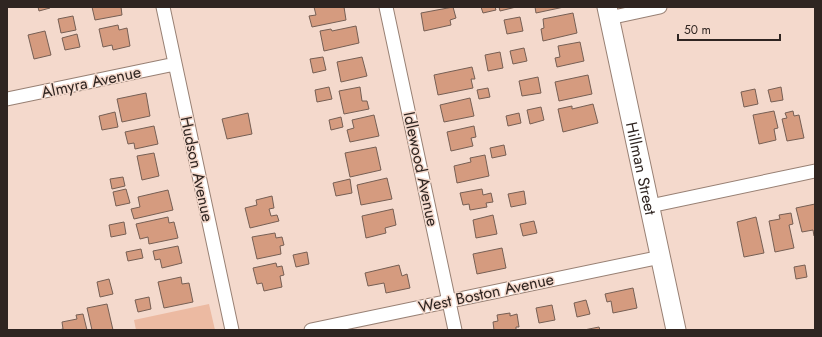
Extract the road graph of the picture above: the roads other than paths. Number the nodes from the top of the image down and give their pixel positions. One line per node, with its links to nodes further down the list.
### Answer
1 (163, 7): 5 (street, Hudson Avenue)
2 (386, 7): 10 (street, Idlewood Avenue)
3 (660, 7): 4 (street)
4 (608, 12): 8 (street, Hillman Street)
5 (175, 64): 6 (street, Almyra Avenue); 11 (street, Hudson Avenue)
6 (7, 99)
7 (815, 171): 8 (street)
8 (650, 206): 9 (street, Hillman Street)
9 (661, 257): 10 (street, West Boston Avenue); 14 (street, Hillman Street)
10 (449, 301): 12 (street, West Boston Avenue); 13 (street, Idlewood Avenue)
11 (232, 330)
12 (311, 330)
13 (455, 330)
14 (676, 330)

